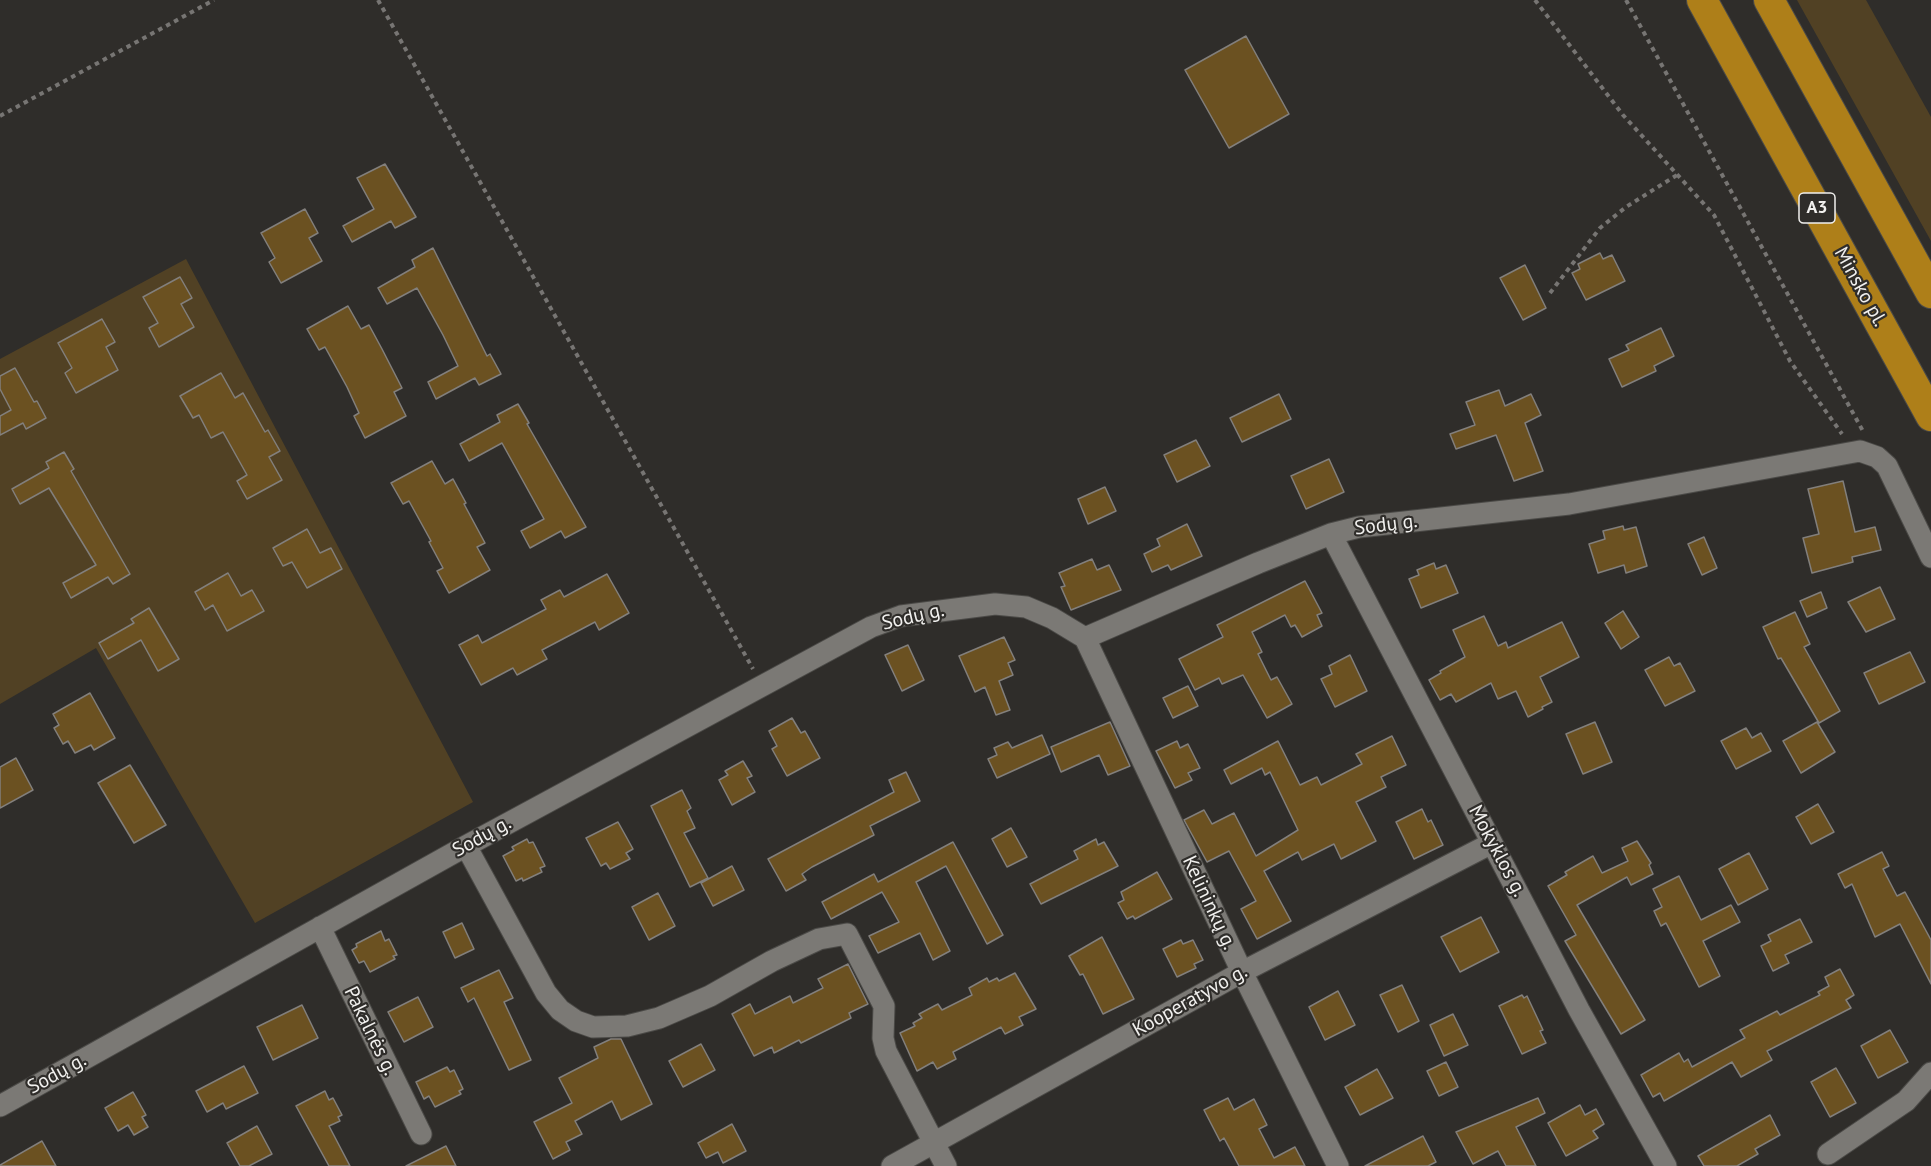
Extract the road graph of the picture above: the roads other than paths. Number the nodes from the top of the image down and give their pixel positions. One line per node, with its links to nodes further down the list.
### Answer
1 (1702, 0): 5 (highway, Minsko pl. / A3)
2 (1769, 0): 3 (highway)
3 (1919, 255): 4 (highway)
4 (1931, 293)
5 (1931, 416)
6 (1330, 534): 7 (street, Sodų g.); 8 (street, Sodų g.); 9 (street, Mokyklos g.)
7 (1931, 557)
8 (1085, 638): 10 (street, Sodų g.); 12 (street, Kelininkų g.)
9 (1492, 843): 12 (street, Kooperatyvo g.); 21 (street, Mokyklos g.)
10 (466, 846): 11 (street, Sodų g.); 16 (street)
11 (320, 927): 14 (street, Sodų g.); 15 (street, Pakalnės g.)
12 (1242, 972): 16 (street, Kooperatyvo g.); 20 (street, Kelininkų g.)
13 (1931, 1073): 17 (street)
14 (0, 1106)
15 (421, 1134)
16 (932, 1142): 18 (street, Kooperatyvo g.); 19 (street)
17 (1828, 1154)
18 (892, 1166)
19 (946, 1166)
20 (1338, 1166)
21 (1666, 1166)

